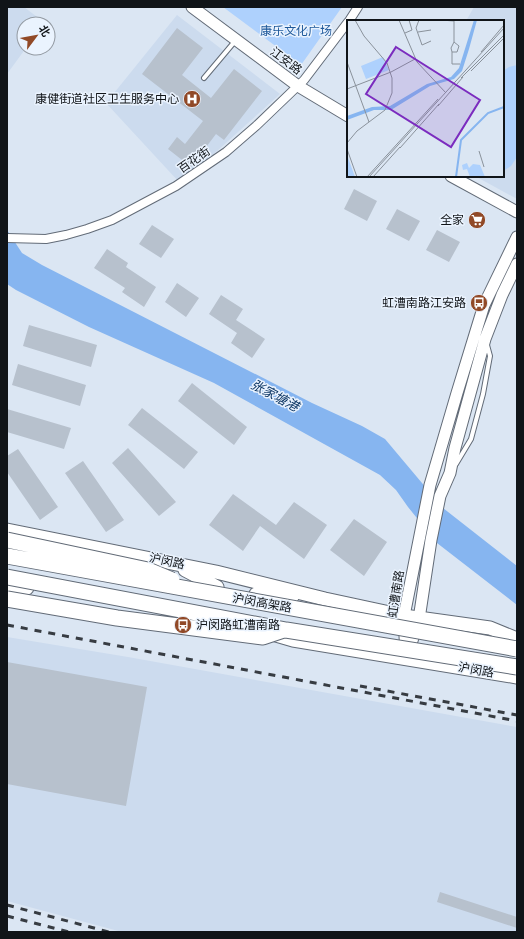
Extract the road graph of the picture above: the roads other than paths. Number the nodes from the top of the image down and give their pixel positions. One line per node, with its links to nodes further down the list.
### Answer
1 (192, 7): 5 (main road, 江安路)
2 (358, 7): 3 (street, 百花街)
3 (349, 20)
4 (347, 23): 7 (street, 百花街)
5 (236, 40): 6 (lane); 7 (main road, 江安路)
6 (204, 78)
7 (298, 86): 8 (main road, 江安路); 12 (street, 百花街)
8 (347, 115)
9 (453, 177): 10 (main road)
10 (517, 212)
11 (517, 237): 26 (main road, 虹漕南路)
12 (7, 238)
13 (517, 264): 27 (main road, 虹漕南路)
14 (7, 530): 18 (main road, 沪闵路)
15 (7, 540): 22 (highway, bridge)
16 (7, 551): 21 (main road, 沪闵路)
17 (7, 556): 22 (highway, 沪闵高架路, bridge)
18 (171, 562): 21 (main road); 25 (main road, 沪闵路)
19 (7, 577): 29 (highway, 沪闵高架路, bridge)
20 (7, 585): 28 (main road, 沪闵路)
21 (217, 587): 23 (main road, 沪闵路)
22 (195, 590): 33 (highway, 沪闵高架路, bridge)
23 (256, 594): 25 (main road, 沪闵路); 26 (main road, 沪闵路)
24 (7, 599): 29 (highway, bridge)
25 (325, 599): 26 (main road, 沪闵路)
26 (404, 620): 27 (main road, 沪闵路); 32 (main road, 虹漕南路)
27 (419, 623): 30 (main road, 沪闵路); 31 (main road, 沪闵路); 32 (main road, 虹漕南路)
28 (246, 627): 32 (main road, 沪闵路); 34 (main road, 沪闵路)
29 (286, 630): 35 (highway, 沪闵高架路, bridge)
30 (517, 638)
31 (517, 643)
32 (408, 644): 34 (main road, 虹漕南路); 35 (main road, 沪闵路)
33 (517, 649)
34 (406, 658): 36 (main road, 沪闵路)
35 (517, 667)
36 (517, 677)

